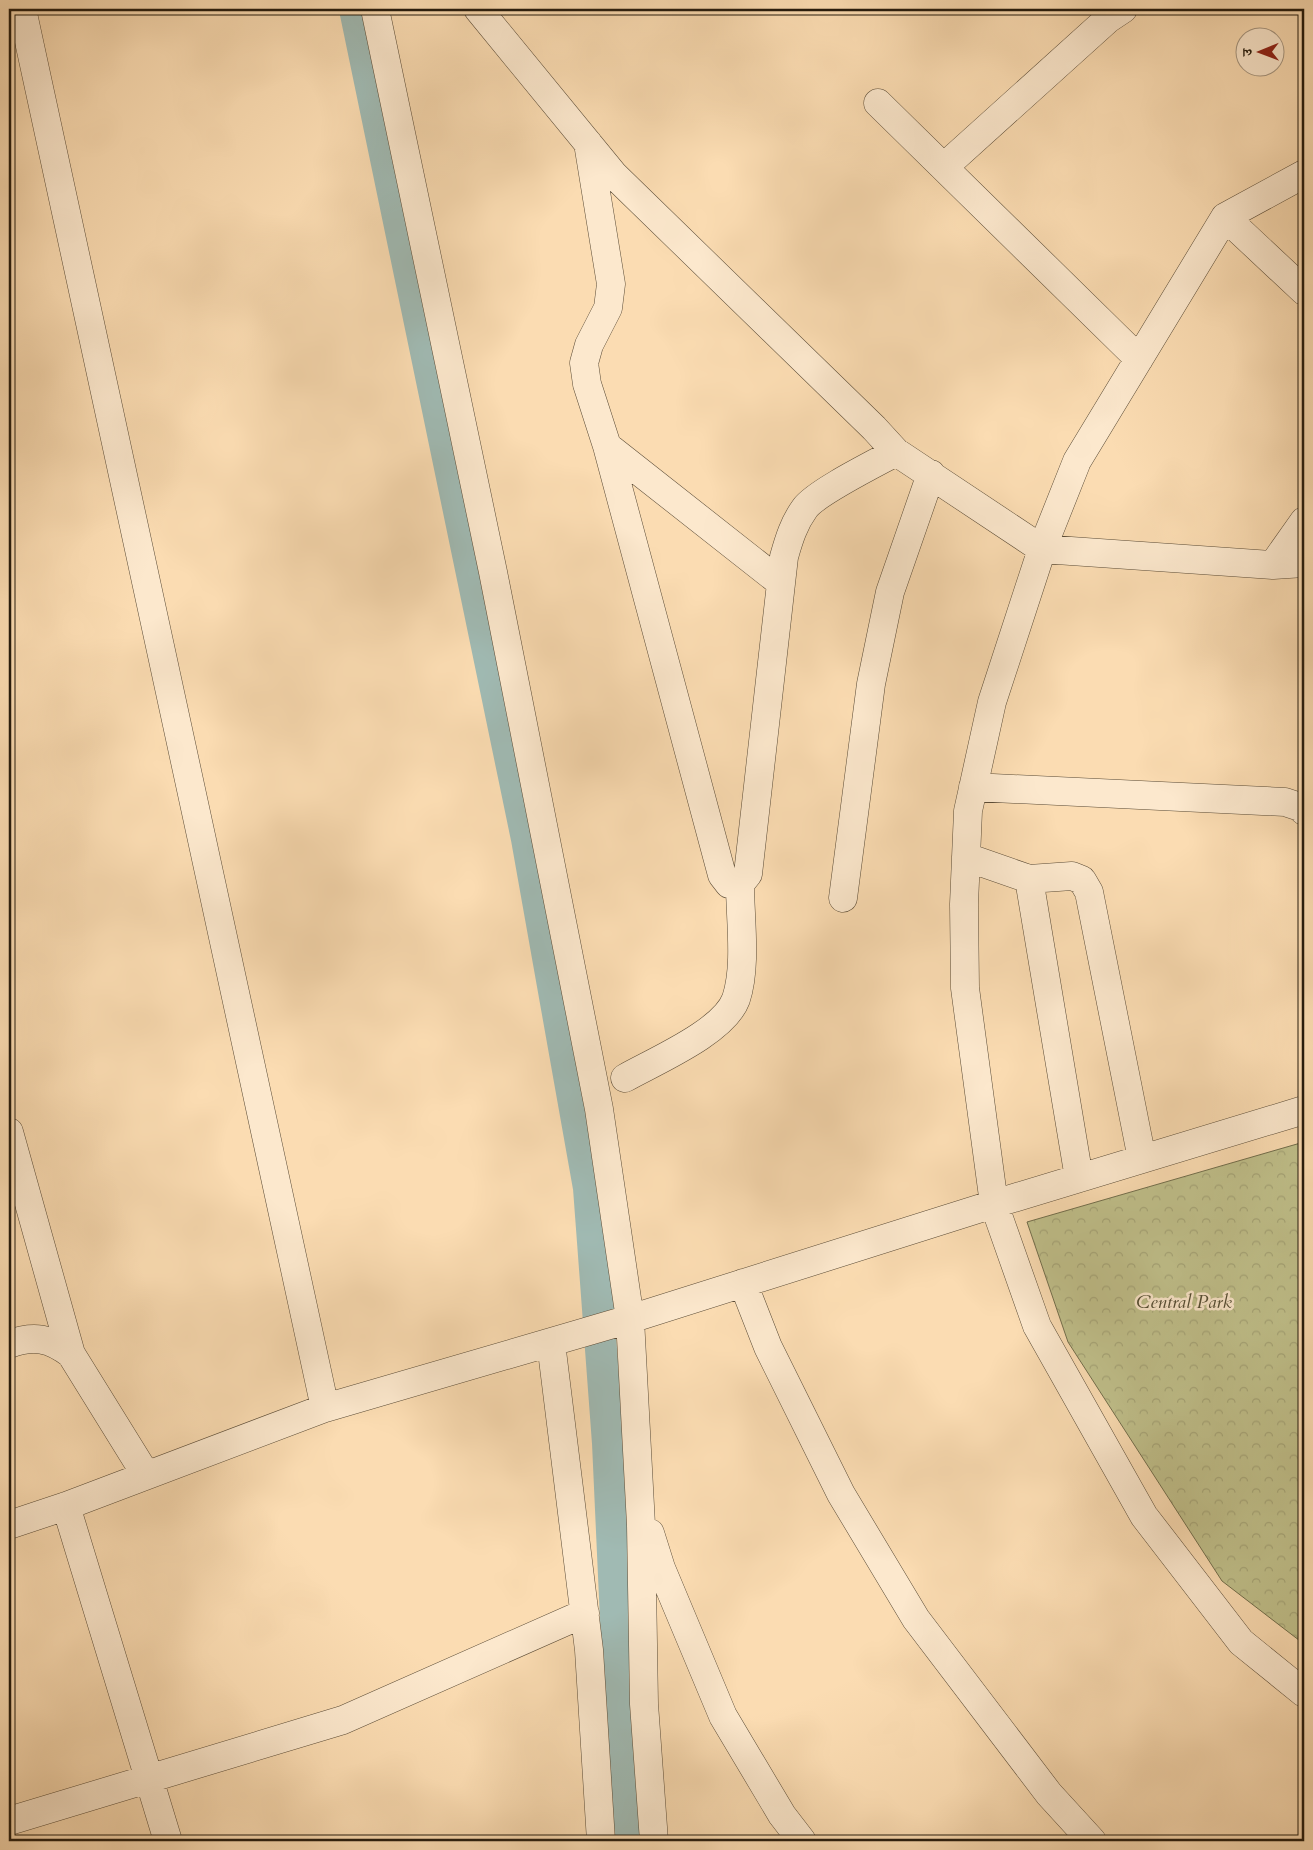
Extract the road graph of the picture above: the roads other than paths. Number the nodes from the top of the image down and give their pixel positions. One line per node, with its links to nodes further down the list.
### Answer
1 (375, 9): 33 (street)
2 (478, 9): 6 (street)
3 (1123, 9): 7 (street)
4 (19, 22): 37 (street)
5 (878, 103): 7 (street)
6 (588, 143): 12 (street); 13 (street)
7 (944, 167): 11 (street)
8 (1304, 174): 9 (street)
9 (1225, 217): 10 (street); 11 (street)
10 (1304, 291)
11 (1139, 359): 16 (street)
12 (607, 446): 19 (street); 24 (street)
13 (896, 452): 14 (street); 19 (street)
14 (931, 474): 16 (street); 25 (street)
15 (1304, 521): 18 (street)
16 (1042, 548): 18 (street); 20 (street)
17 (1304, 563): 18 (street)
18 (1273, 565)
19 (781, 583): 24 (street)
20 (974, 787): 21 (street); 22 (street)
21 (1304, 811)
22 (966, 857): 23 (street); 31 (street)
23 (1029, 879): 29 (street); 30 (street)
24 (740, 884): 26 (street)
25 (842, 898)
26 (624, 1078)
27 (1304, 1110): 29 (street)
28 (9, 1132): 36 (street)
29 (1142, 1159): 30 (street)
30 (1079, 1178): 31 (street)
31 (994, 1204): 32 (street); 43 (street)
32 (743, 1283): 33 (street); 50 (street)
33 (624, 1321): 34 (street); 39 (street)
34 (551, 1342): 37 (street); 42 (street)
35 (9, 1344): 36 (street)
36 (71, 1354): 38 (street)
37 (325, 1408): 38 (street)
38 (146, 1475): 40 (street)
39 (640, 1499): 48 (street); 49 (street)
40 (66, 1506): 41 (street); 44 (street)
41 (9, 1524)
42 (585, 1613): 44 (street); 46 (street)
43 (1304, 1693)
44 (149, 1778): 45 (street); 47 (street)
45 (9, 1821)
46 (596, 1839)
47 (168, 1841)
48 (654, 1841)
49 (802, 1841)
50 (1092, 1841)

